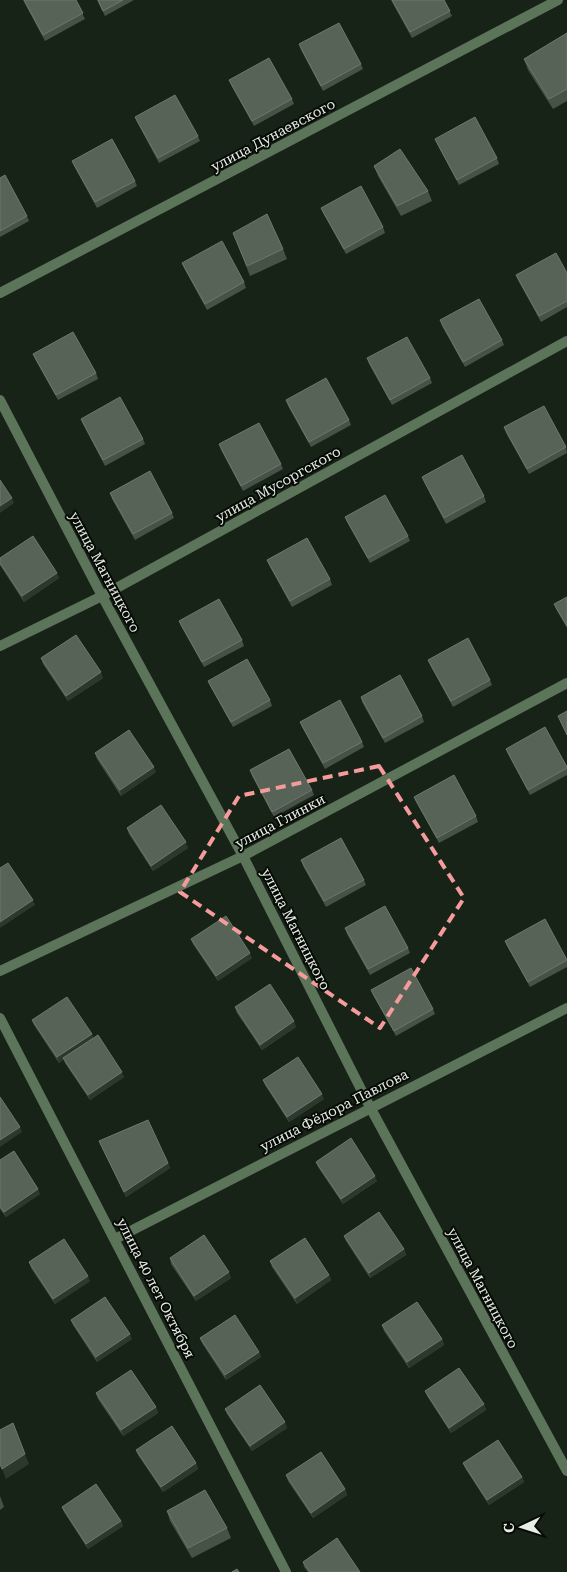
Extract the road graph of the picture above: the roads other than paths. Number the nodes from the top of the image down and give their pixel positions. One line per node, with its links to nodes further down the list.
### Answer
1 (558, 0): 2 (street, улица Дунаевского)
2 (0, 293)
3 (567, 341): 5 (street, улица Мусоргского)
4 (0, 400): 5 (street, улица Магницкого)
5 (102, 596): 6 (street, улица Мусоргского); 8 (street, улица Магницкого)
6 (0, 646)
7 (567, 683): 8 (street, улица Глинки)
8 (243, 856): 9 (street, улица Глинки); 12 (street, улица Магницкого)
9 (0, 971)
10 (567, 1008): 12 (street, улица Фёдора Павлова)
11 (0, 1018): 13 (street, улица 40 лет Октября)
12 (370, 1107): 13 (street, улица Фёдора Павлова); 14 (street, улица Магницкого)
13 (115, 1238): 15 (street, улица 40 лет Октября)
14 (567, 1471)
15 (286, 1572)

